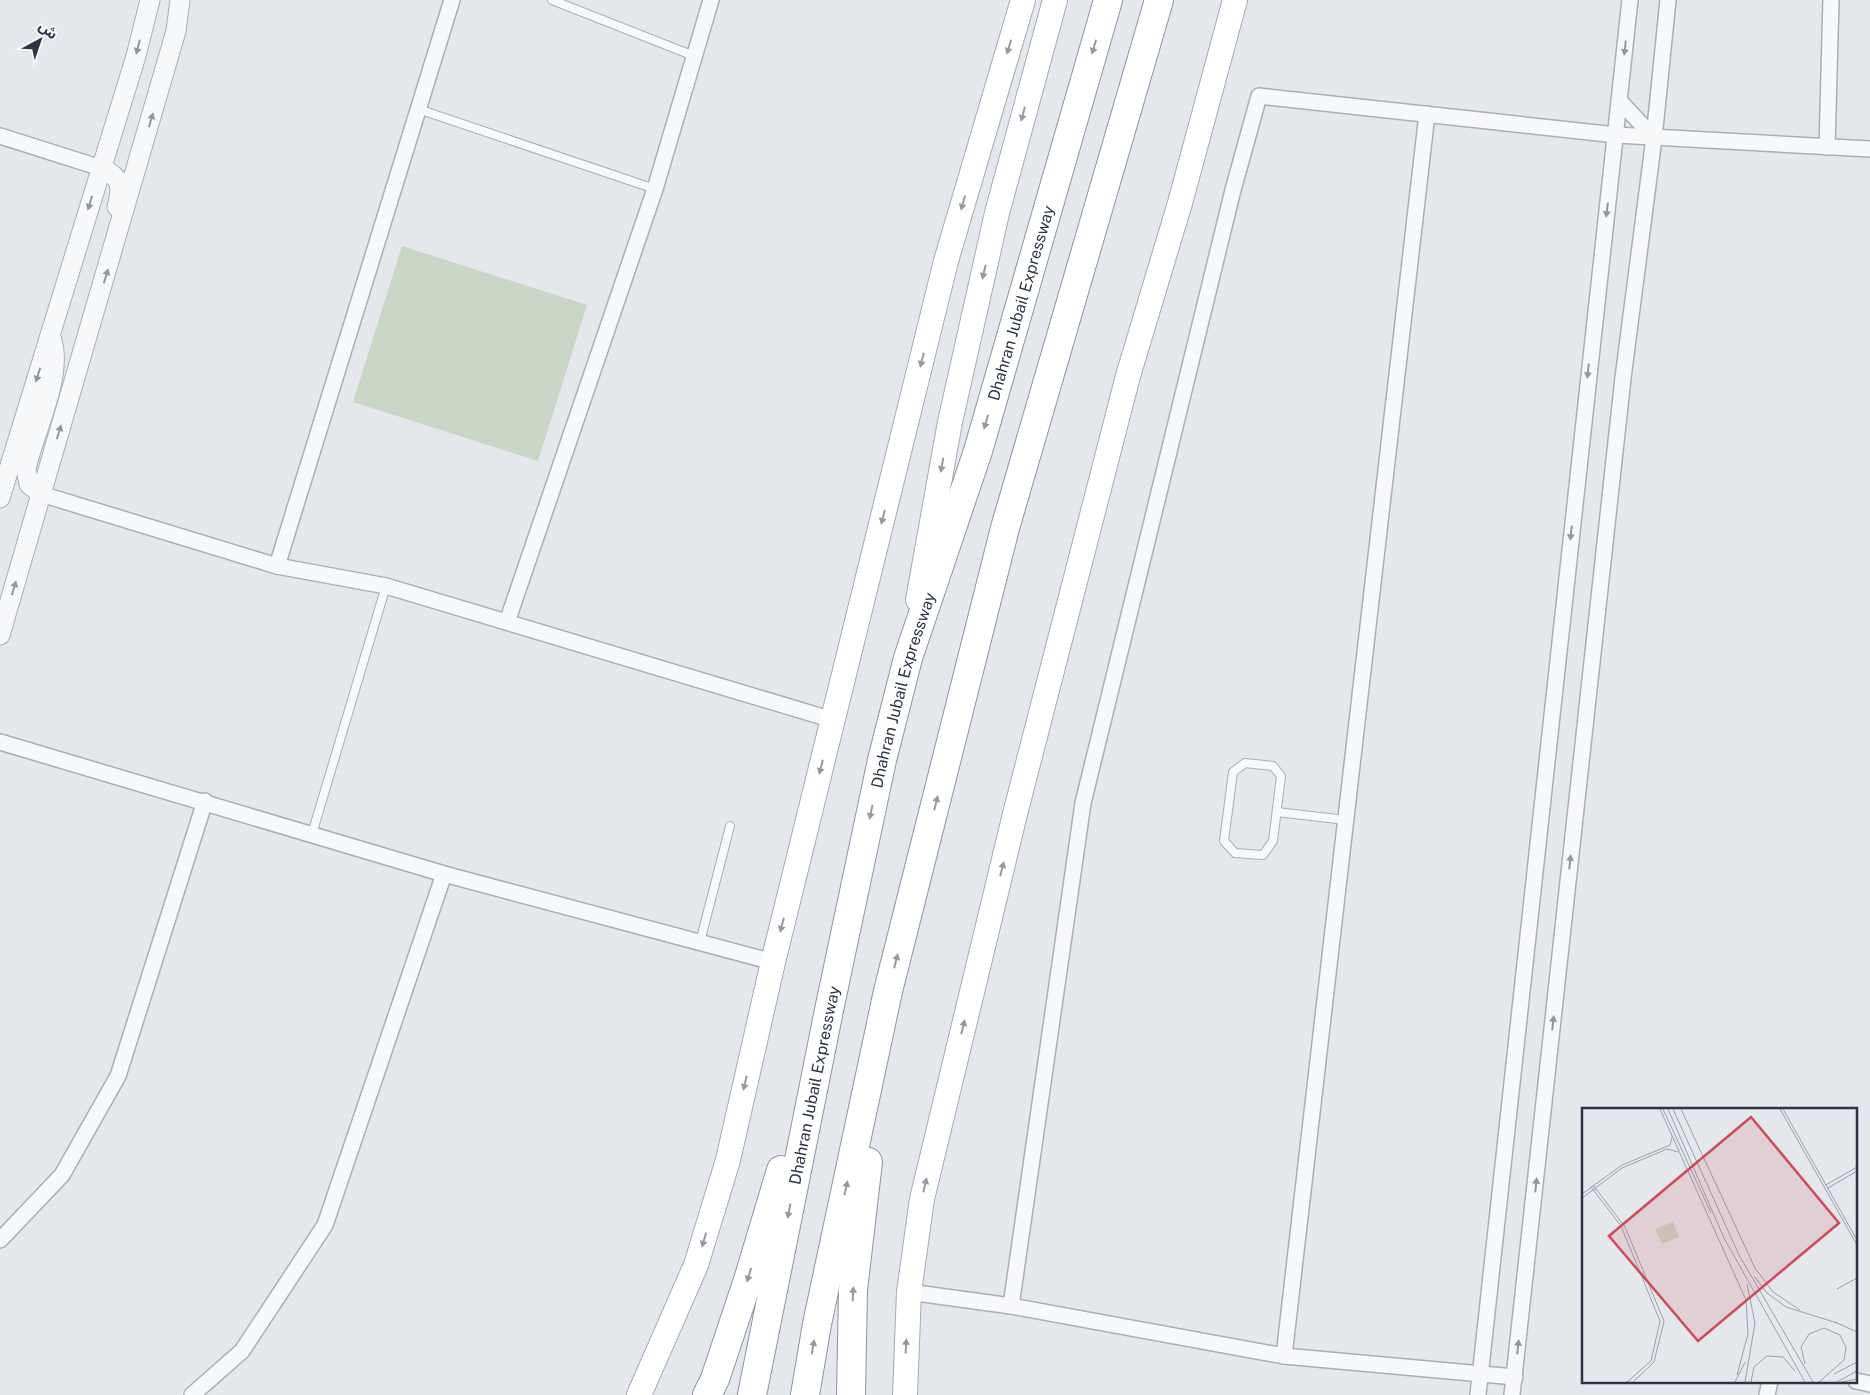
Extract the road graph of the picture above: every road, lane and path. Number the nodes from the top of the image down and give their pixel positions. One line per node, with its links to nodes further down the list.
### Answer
1 (150, 0): 23 (street, one-way to 23)
2 (180, 0): 25 (street, one-way to 2)
3 (452, 0): 16 (street)
4 (552, 0): 14 (lane)
5 (710, 0): 14 (street)
6 (1023, 0): 34 (main road, one-way to 34)
7 (1055, 0): 33 (main road, one-way to 33)
8 (1108, 0): 33 (highway, Dhahran Jubail Expressway, one-way to 33)
9 (1159, 0): 44 (highway, one-way to 9)
10 (1235, 0): 47 (main road, one-way to 10)
11 (1630, 0): 15 (street, one-way to 15)
12 (1668, 0): 20 (street)
13 (1831, 0): 21 (street)
14 (694, 56): 24 (street)
15 (1619, 100): 18 (street); 20 (street)
16 (418, 109): 24 (lane); 29 (street)
17 (1427, 114): 18 (street); 38 (street); 48 (street)
18 (1616, 135): 20 (street); 50 (street, one-way to 50)
19 (0, 136): 23 (street)
20 (1654, 138): 21 (street); 51 (street, one-way to 20)
21 (1827, 147): 22 (street)
22 (1870, 149)
23 (100, 168): 25 (street); 26 (street, one-way to 26)
24 (655, 188): 31 (street)
25 (113, 251): 27 (street, one-way to 25)
26 (50, 334): 27 (street); 28 (street, one-way to 28)
27 (41, 494): 29 (street); 32 (street, one-way to 27)
28 (0, 498)
29 (277, 566): 30 (street)
30 (386, 586): 31 (street); 40 (lane)
31 (508, 622): 34 (street)
32 (0, 635)
33 (908, 658): 45 (highway, Dhahran Jubail Expressway, one-way to 45)
34 (833, 720): 43 (main road, one-way to 43)
35 (0, 742): 36 (street)
36 (205, 801): 40 (street); 46 (street)
37 (1278, 812): 37 (lane); 38 (lane)
38 (1346, 820): 49 (street)
39 (730, 826): 42 (lane)
40 (312, 834): 41 (street)
41 (444, 874): 42 (street); 53 (street)
42 (700, 942): 43 (street)
43 (773, 962): 54 (main road, one-way to 54)
44 (888, 991): 57 (highway, one-way to 44); 58 (highway, one-way to 44)
45 (829, 1010): 55 (highway, one-way to 55); 56 (highway, Dhahran Jubail Expressway, one-way to 56)
46 (0, 1240)
47 (909, 1292): 48 (street); 59 (main road, one-way to 47)
48 (1011, 1306): 49 (street)
49 (1284, 1356): 50 (street)
50 (1480, 1373): 51 (street); 60 (street)
51 (1515, 1377): 61 (street)
52 (1770, 1382): 62 (street)
53 (192, 1395)
54 (639, 1395)
55 (707, 1395)
56 (752, 1395)
57 (805, 1395)
58 (851, 1395)
59 (905, 1395)
60 (1478, 1395)
61 (1512, 1395)
62 (1767, 1395)

